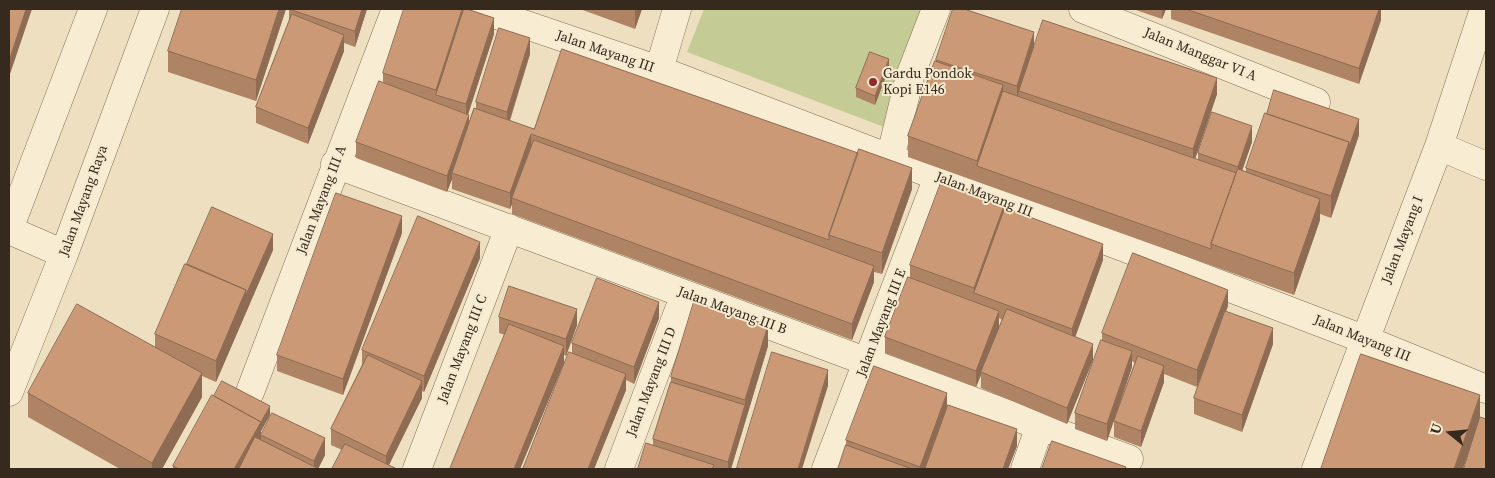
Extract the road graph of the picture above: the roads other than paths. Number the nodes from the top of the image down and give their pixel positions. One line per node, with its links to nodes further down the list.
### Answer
1 (93, 9): 17 (street)
2 (155, 9): 18 (street, Jalan Mayang Raya)
3 (396, 9): 13 (street, Jalan Mayang III A)
4 (479, 9): 9 (street, Jalan Mayang III)
5 (677, 9): 9 (street)
6 (936, 9): 12 (street)
7 (1083, 9): 10 (street, Jalan Manggar VI A)
8 (1484, 9): 11 (street, Jalan Mayang I)
9 (659, 70): 12 (street, Jalan Mayang III)
10 (1316, 102)
11 (1439, 146): 14 (street); 20 (street, Jalan Mayang I)
12 (890, 159): 15 (street, Jalan Mayang III)
13 (335, 164): 16 (street, Jalan Mayang III B); 24 (street, Jalan Mayang III A)
14 (1486, 166)
15 (938, 177): 20 (street, Jalan Mayang III); 21 (street, Jalan Mayang III E)
16 (509, 228): 19 (street, Jalan Mayang III B); 27 (street, Jalan Mayang III C)
17 (9, 230): 18 (street)
18 (64, 254): 23 (street, Jalan Mayang Raya)
19 (685, 294): 21 (street, Jalan Mayang III B); 28 (street, Jalan Mayang III D)
20 (1366, 340): 22 (street, Jalan Mayang III); 31 (street, Jalan Mayang I)
21 (867, 361): 25 (street, Jalan Mayang III B); 29 (street, Jalan Mayang III E)
22 (1486, 389)
23 (9, 392)
24 (250, 392)
25 (1040, 426): 26 (street, Jalan Mayang III B); 30 (street)
26 (1129, 459)
27 (417, 469)
28 (618, 469)
29 (826, 469)
30 (1024, 469)
31 (1316, 469)

